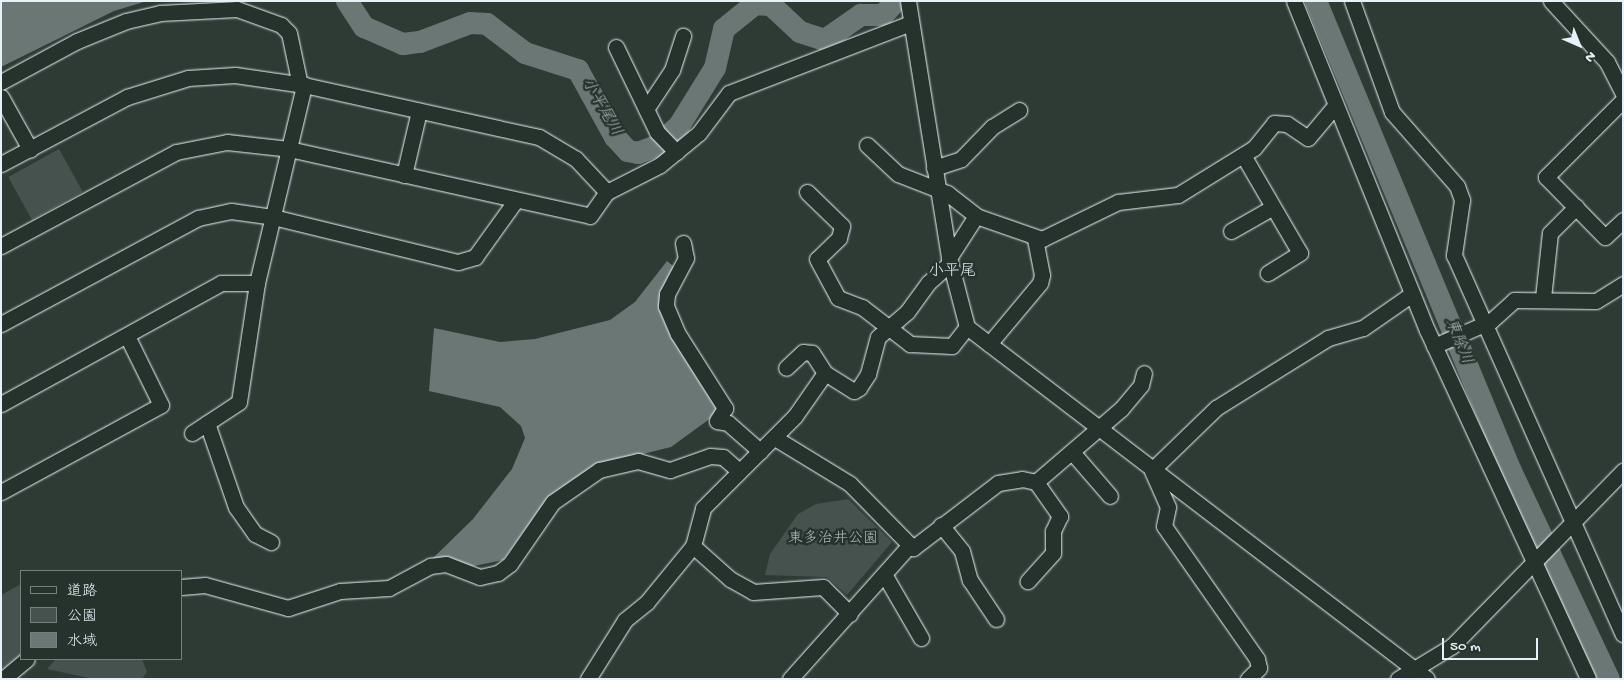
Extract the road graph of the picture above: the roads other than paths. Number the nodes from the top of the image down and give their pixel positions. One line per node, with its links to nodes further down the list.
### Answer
1 (908, 1): 5 (street)
2 (1294, 1): 13 (street)
3 (1352, 1): 45 (street)
4 (1551, 1): 10 (street)
5 (910, 23): 20 (street); 23 (street)
6 (683, 36): 14 (street)
7 (616, 47): 14 (street)
8 (1, 82): 9 (street)
9 (302, 85): 16 (street); 18 (street); 19 (street)
10 (1623, 94)
11 (1, 97): 18 (street)
12 (1623, 100): 30 (street)
13 (1334, 106): 21 (street); 42 (street)
14 (646, 109): 20 (street)
15 (1019, 110): 23 (street)
16 (419, 112): 24 (street); 26 (street)
17 (867, 145): 25 (street)
18 (30, 149): 22 (street)
19 (289, 149): 24 (street); 31 (street); 37 (street)
20 (675, 152): 26 (street)
21 (1243, 155): 29 (street); 35 (street)
22 (1, 164)
23 (934, 168): 25 (street)
24 (404, 175): 28 (street)
25 (938, 189): 32 (street); 38 (street)
26 (607, 192): 28 (street)
27 (807, 192): 46 (street)
28 (516, 200): 31 (street)
29 (1273, 207): 34 (street); 39 (street)
30 (1576, 208): 33 (street); 43 (street)
31 (273, 216): 40 (street); 44 (street)
32 (976, 216): 35 (street); 38 (street)
33 (1623, 220)
34 (1231, 231)
35 (1035, 238): 49 (street)
36 (683, 243): 59 (street)
37 (1, 246)
38 (949, 261): 46 (street); 47 (street)
39 (1268, 272)
40 (257, 282): 48 (street); 55 (street)
41 (1623, 284): 43 (street)
42 (1412, 294): 50 (street); 62 (street)
43 (1543, 298): 45 (street)
44 (1, 324)
45 (1484, 324): 50 (street); 67 (street)
46 (885, 327): 47 (street); 52 (street)
47 (967, 327): 49 (street)
48 (127, 336): 54 (street); 65 (street)
49 (989, 344): 56 (street)
50 (1434, 346): 72 (street)
51 (786, 368): 52 (street)
52 (824, 373): 58 (street)
53 (1144, 373): 56 (street)
54 (1, 404)
55 (207, 423): 57 (street); 69 (street)
56 (1100, 428): 60 (street); 62 (street)
57 (192, 433)
58 (775, 438): 59 (street); 70 (street)
59 (760, 451): 61 (street)
60 (1072, 452): 64 (street); 66 (street)
61 (738, 470): 71 (street); 75 (street)
62 (1152, 470): 81 (street); 85 (street)
63 (1623, 471): 67 (street)
64 (1036, 482): 68 (street); 74 (street)
65 (1, 492)
66 (1110, 496)
67 (1573, 520): 72 (street); 78 (street)
68 (941, 525): 70 (street); 77 (street)
69 (271, 542)
70 (910, 545): 73 (street)
71 (693, 546): 76 (street); 83 (street)
72 (1532, 563): 81 (street); 87 (street)
73 (884, 574): 76 (street); 79 (street)
74 (1028, 581)
75 (182, 587)
76 (850, 614): 84 (street)
77 (996, 619)
78 (1623, 634)
79 (921, 638)
80 (25, 660): 82 (street)
81 (1421, 674): 86 (street)
82 (3, 679)
83 (588, 679)
84 (790, 679)
85 (1248, 679)
86 (1398, 679)
87 (1588, 679)

